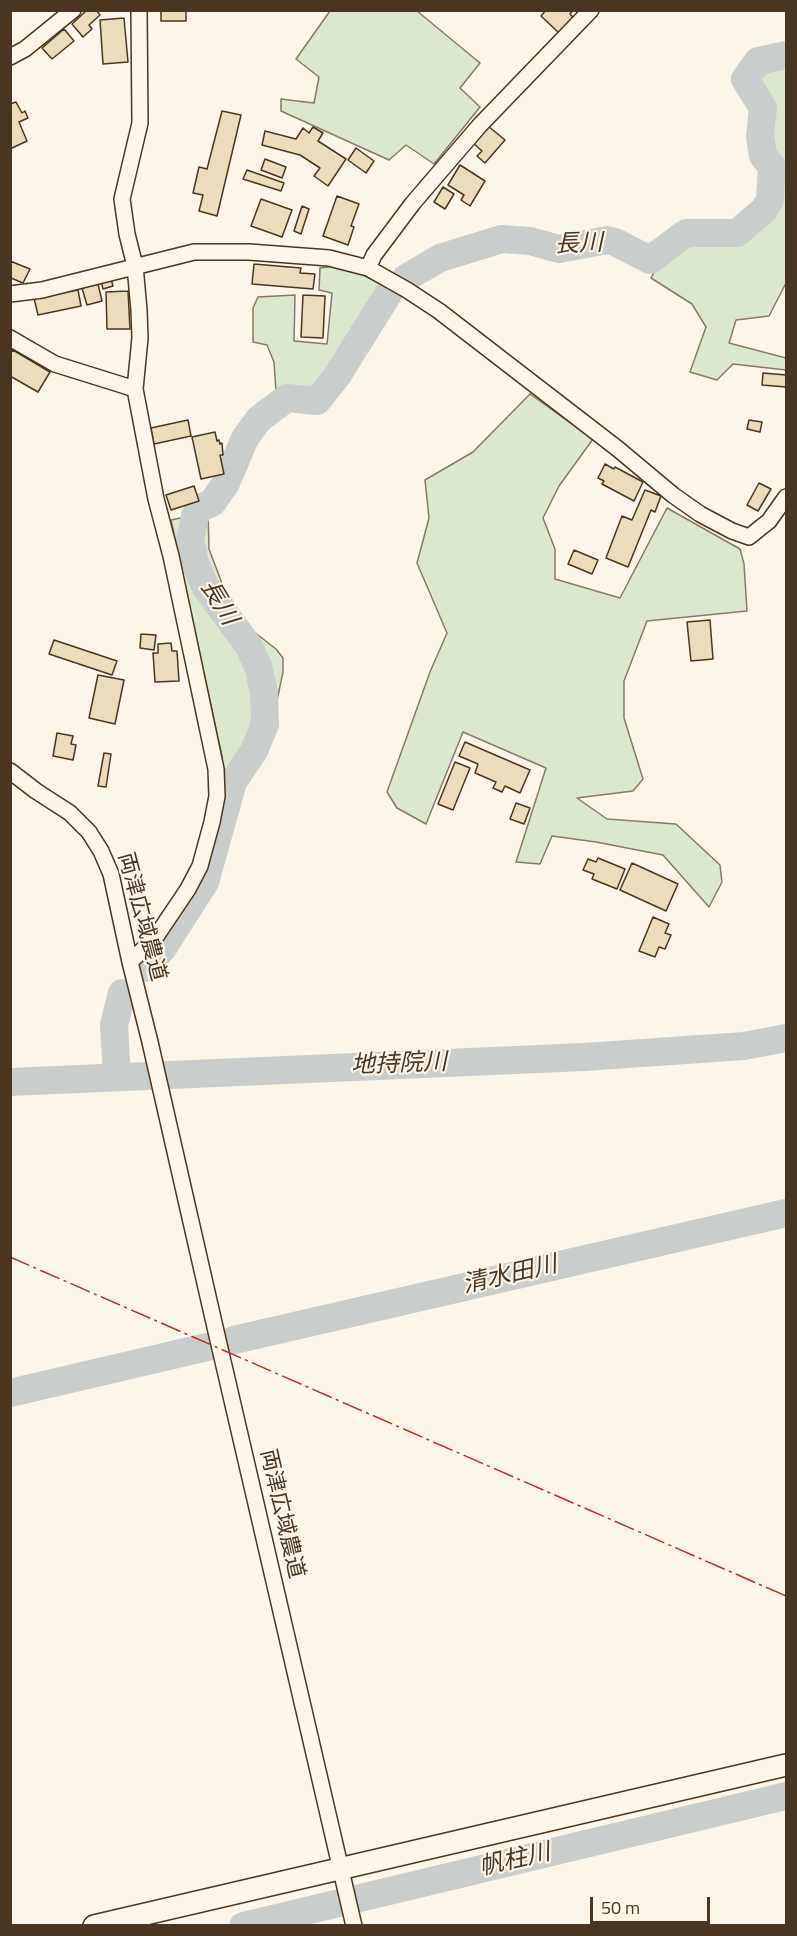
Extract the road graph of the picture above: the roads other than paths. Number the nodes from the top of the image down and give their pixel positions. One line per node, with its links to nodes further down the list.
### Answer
1 (73, 10): 4 (street)
2 (139, 10): 5 (street)
3 (591, 10): 6 (street)
4 (10, 57)
5 (135, 266): 6 (street); 7 (street); 9 (street)
6 (368, 268): 10 (street)
7 (10, 294)
8 (10, 338): 9 (street)
9 (135, 389): 12 (street)
10 (786, 497)
11 (10, 771): 12 (street, 両津広域農道)
12 (130, 962): 14 (street, 両津広域農道)
13 (786, 1765): 14 (street)
14 (340, 1869): 15 (street); 16 (street, 両津広域農道)
15 (94, 1926)
16 (354, 1926)

